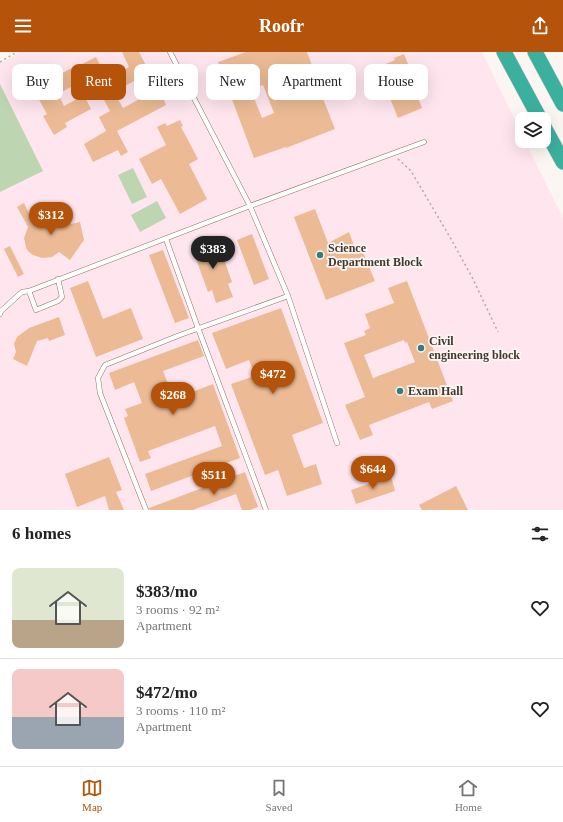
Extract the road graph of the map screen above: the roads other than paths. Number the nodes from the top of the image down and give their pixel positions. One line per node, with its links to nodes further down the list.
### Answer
1 (170, 52): 9 (lane)
2 (504, 52): 5 (highway)
3 (535, 52): 4 (highway)
4 (563, 104)
5 (536, 112)
6 (551, 140): 8 (highway)
7 (424, 142): 9 (lane)
8 (563, 162)
9 (250, 206): 10 (lane); 13 (lane)
10 (166, 239): 11 (lane); 15 (lane)
11 (58, 279): 12 (lane); 12 (lane)
12 (29, 291): 14 (lane)
13 (288, 296): 15 (lane); 16 (lane)
14 (0, 314)
15 (198, 328): 17 (lane); 18 (lane)
16 (337, 443)
17 (146, 510)
18 (266, 510)

